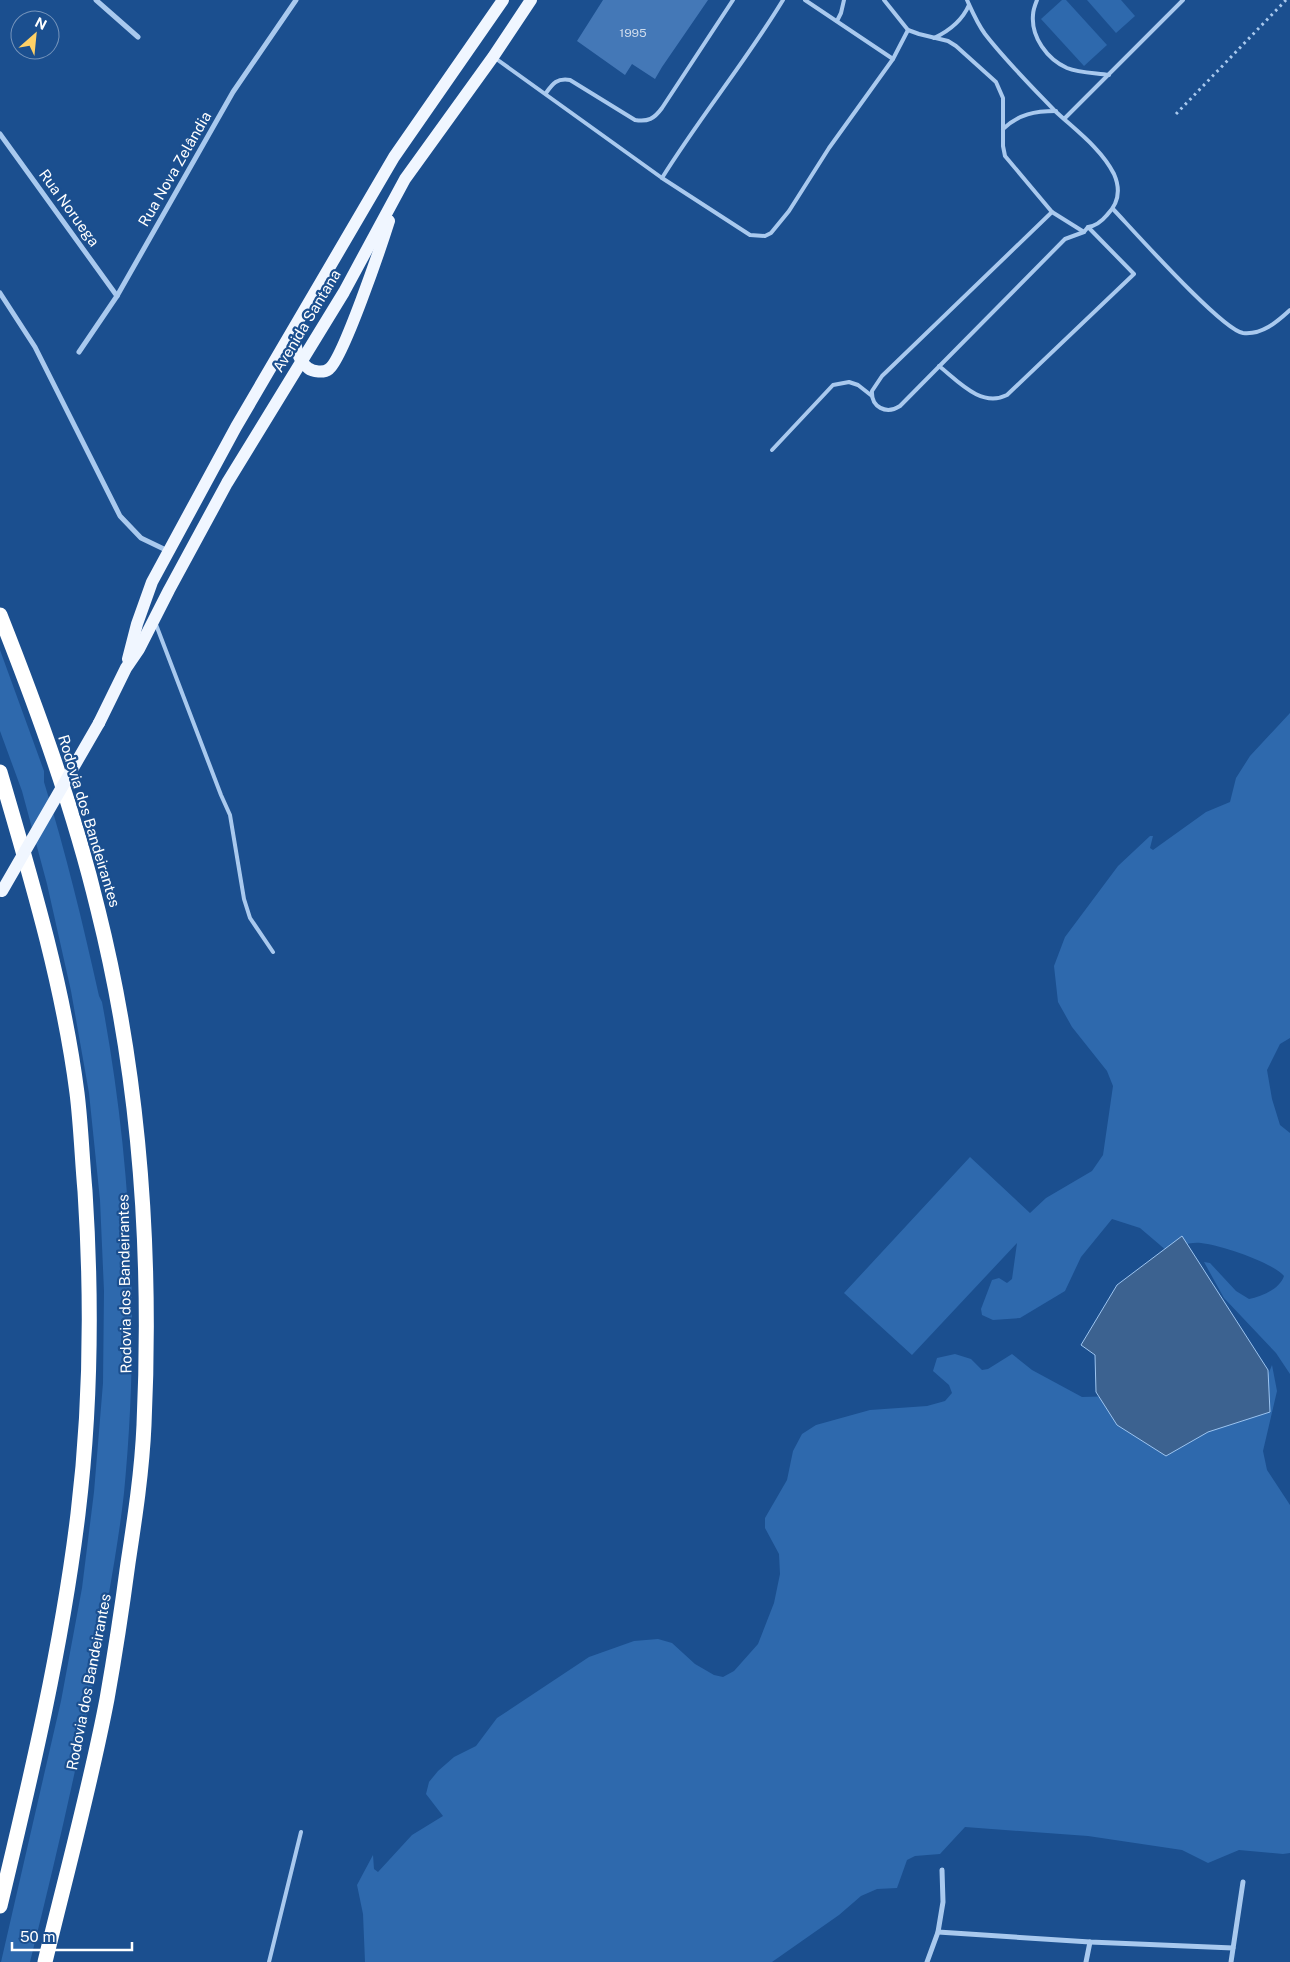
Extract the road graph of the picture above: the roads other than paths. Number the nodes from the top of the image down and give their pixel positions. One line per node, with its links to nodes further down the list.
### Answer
1 (96, 0): 15 (street)
2 (296, 0): 32 (street, Rua Nova Zelândia)
3 (503, 0): 34 (main road, Avenida Santana)
4 (531, 0): 17 (main road, Avenida Santana)
5 (733, 0): 20 (lane)
6 (783, 0): 25 (lane)
7 (805, 0): 13 (lane)
8 (844, 0): 13 (lane)
9 (884, 0): 14 (lane)
10 (1037, 0): 19 (lane)
11 (1183, 0): 19 (lane)
12 (968, 2): 16 (lane); 21 (lane)
13 (837, 21): 18 (lane)
14 (908, 30): 16 (lane); 18 (lane)
15 (138, 37)
16 (934, 38): 23 (lane)
17 (493, 57): 20 (lane); 26 (main road, Avenida Santana)
18 (893, 59): 25 (lane)
19 (1109, 76): 22 (lane)
20 (546, 93): 25 (lane)
21 (1056, 111): 22 (lane); 23 (lane)
22 (1065, 118): 27 (lane)
23 (1003, 129): 28 (lane)
24 (0, 134): 32 (street, Rua Noruega)
25 (662, 178)
26 (397, 194): 36 (main road, Avenida Santana); 36 (main road)
27 (1113, 210): 29 (lane); 33 (lane)
28 (1052, 212): 30 (lane); 38 (lane)
29 (1088, 227): 30 (lane); 37 (lane)
30 (1084, 232): 37 (lane)
31 (0, 293): 40 (street)
32 (117, 296): 35 (street, Rua Nova Zelândia)
33 (1290, 310)
34 (294, 330): 36 (main road); 40 (main road, Avenida Santana)
35 (78, 352)
36 (302, 361): 42 (main road, Avenida Santana)
37 (939, 366): 38 (lane)
38 (872, 396): 39 (lane)
39 (772, 450)
40 (168, 551): 43 (main road, Avenida Santana)
41 (0, 615): 54 (highway, Rodovia dos Bandeirantes)
42 (154, 620): 43 (main road, Avenida Santana); 46 (lane)
43 (126, 668): 45 (main road, Avenida Santana, bridge)
44 (0, 772): 50 (highway)
45 (1, 893)
46 (274, 952)
47 (301, 1832): 55 (lane)
48 (942, 1870): 51 (street)
49 (1243, 1882): 53 (street)
50 (0, 1906)
51 (938, 1932): 52 (street); 56 (street)
52 (1090, 1942): 53 (street); 57 (street)
53 (1233, 1948): 58 (street)
54 (45, 1962)
55 (269, 1962)
56 (926, 1962)
57 (1086, 1962)
58 (1231, 1962)

